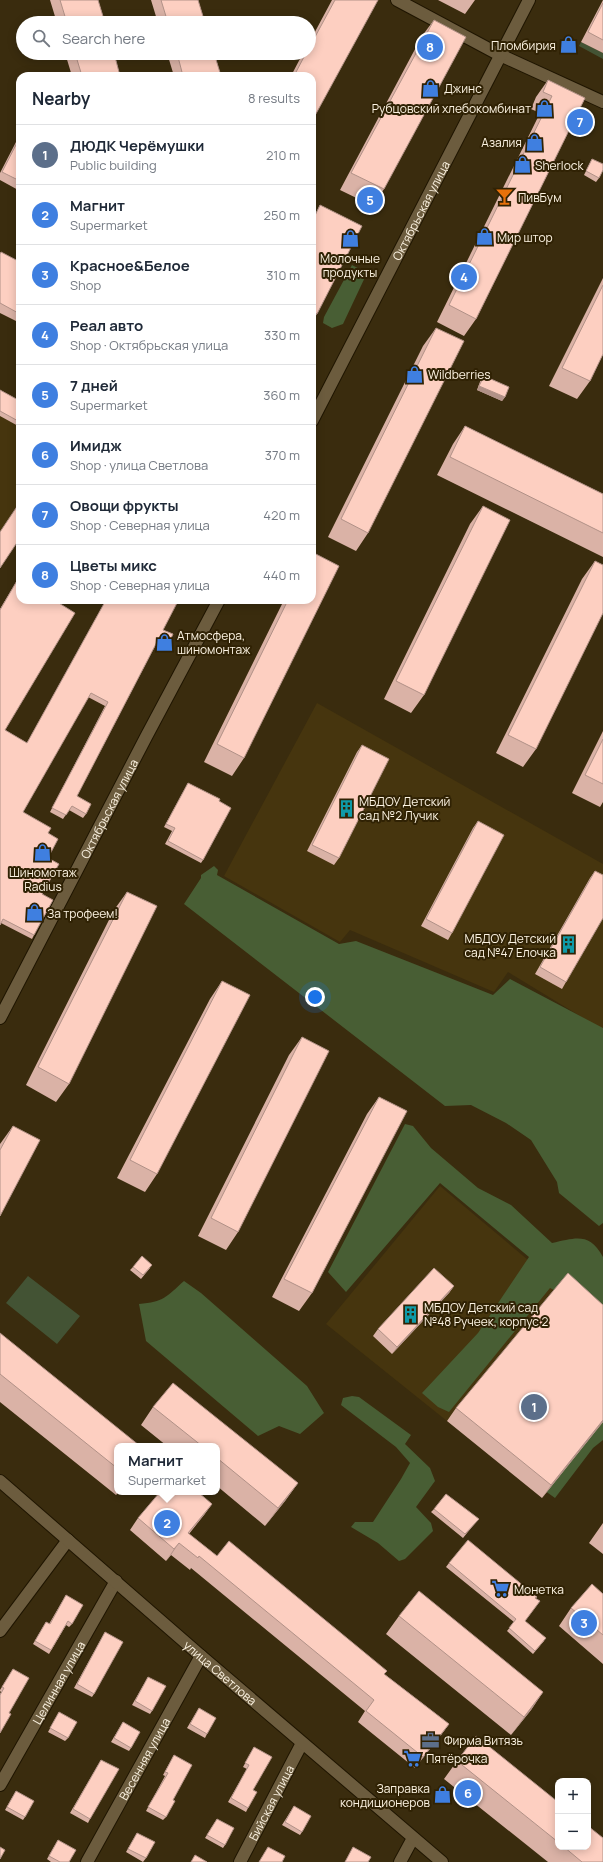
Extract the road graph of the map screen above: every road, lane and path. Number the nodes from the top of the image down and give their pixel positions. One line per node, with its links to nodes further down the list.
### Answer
1 (397, 0): 3 (main road)
2 (529, 0): 3 (main road, Октябрьская улица)
3 (500, 55): 4 (main road); 5 (main road, Октябрьская улица)
4 (603, 102)
5 (316, 414)
6 (217, 604): 7 (main road, Октябрьская улица)
7 (0, 1018)
8 (0, 1480): 9 (main road, улица Светлова)
9 (68, 1540): 10 (main road, улица Светлова); 11 (main road)
10 (116, 1581): 12 (main road, улица Светлова); 14 (main road, Целинная улица)
11 (0, 1631)
12 (200, 1656): 13 (main road, улица Светлова); 16 (main road, Весенняя улица)
13 (302, 1742): 15 (main road, улица Светлова); 17 (main road, Бийская улица)
14 (0, 1785)
15 (413, 1838): 18 (main road); 19 (main road, улица Светлова)
16 (87, 1862)
17 (240, 1862)
18 (400, 1862)
19 (442, 1862)

